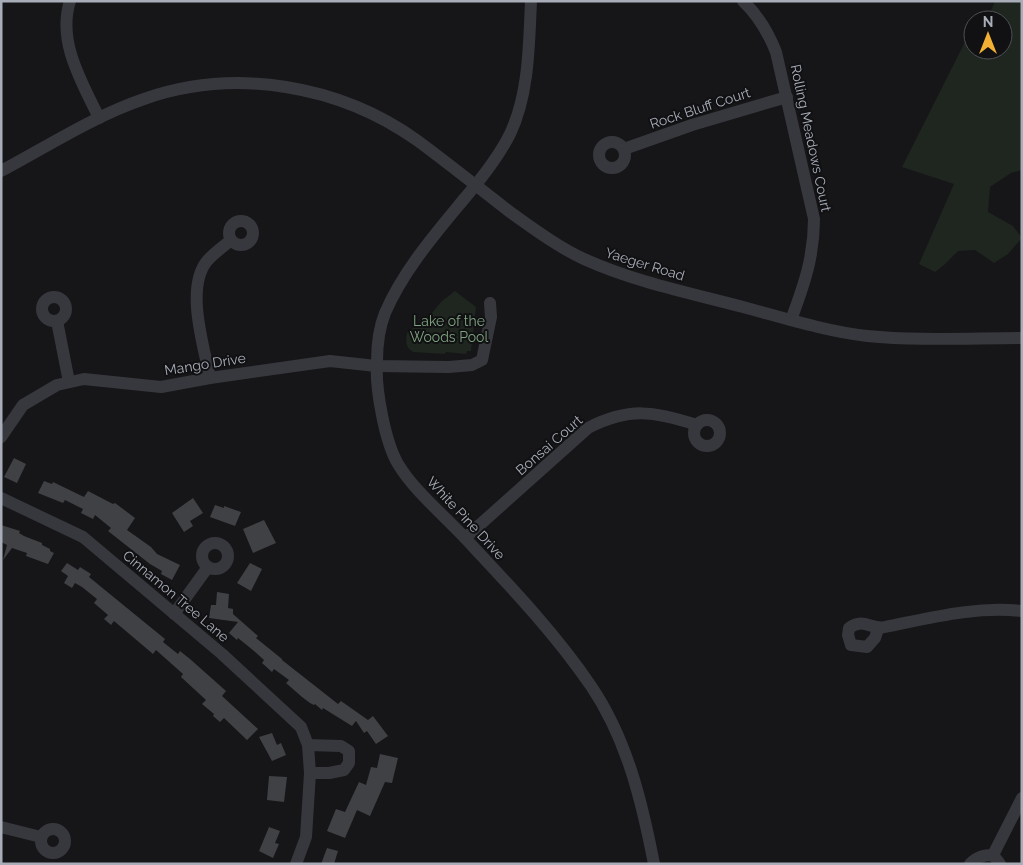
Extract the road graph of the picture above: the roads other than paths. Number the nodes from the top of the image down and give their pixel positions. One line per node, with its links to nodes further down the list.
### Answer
1 (70, 1): 5 (street)
2 (532, 1): 8 (street)
3 (743, 1): 4 (street, Rolling Meadows Court)
4 (786, 97): 6 (street, Rock Bluff Court); 11 (street, Rolling Meadows Court)
5 (99, 118): 7 (street, Yaeger Road); 8 (street, Yaeger Road)
6 (624, 149)
7 (1, 171)
8 (475, 186): 11 (street, Yaeger Road); 14 (street, White Pine Drive)
9 (231, 240): 15 (street)
10 (490, 303): 14 (street, Mango Drive)
11 (792, 320): 13 (street, Yaeger Road)
12 (57, 321): 16 (street)
13 (1022, 338)
14 (376, 366): 15 (street, Mango Drive); 20 (street, White Pine Drive)
15 (210, 378): 16 (street, Mango Drive)
16 (69, 382): 18 (street, Mango Drive)
17 (697, 425): 20 (street, Bonsai Court)
18 (1, 438)
19 (1, 498): 23 (street, Cinnamon Tree Lane)
20 (466, 538): 32 (street, White Pine Drive)
21 (208, 567): 23 (street)
22 (1022, 612): 24 (street)
23 (174, 614): 25 (street, Cinnamon Tree Lane)
24 (878, 629)
25 (308, 745): 26 (street, Cinnamon Tree Lane); 26 (street)
26 (310, 773): 31 (street, Cinnamon Tree Lane)
27 (1022, 798): 30 (street)
28 (1, 827): 29 (street)
29 (41, 837)
30 (996, 859): 33 (street)
31 (296, 864)
32 (654, 864)
33 (970, 864)

